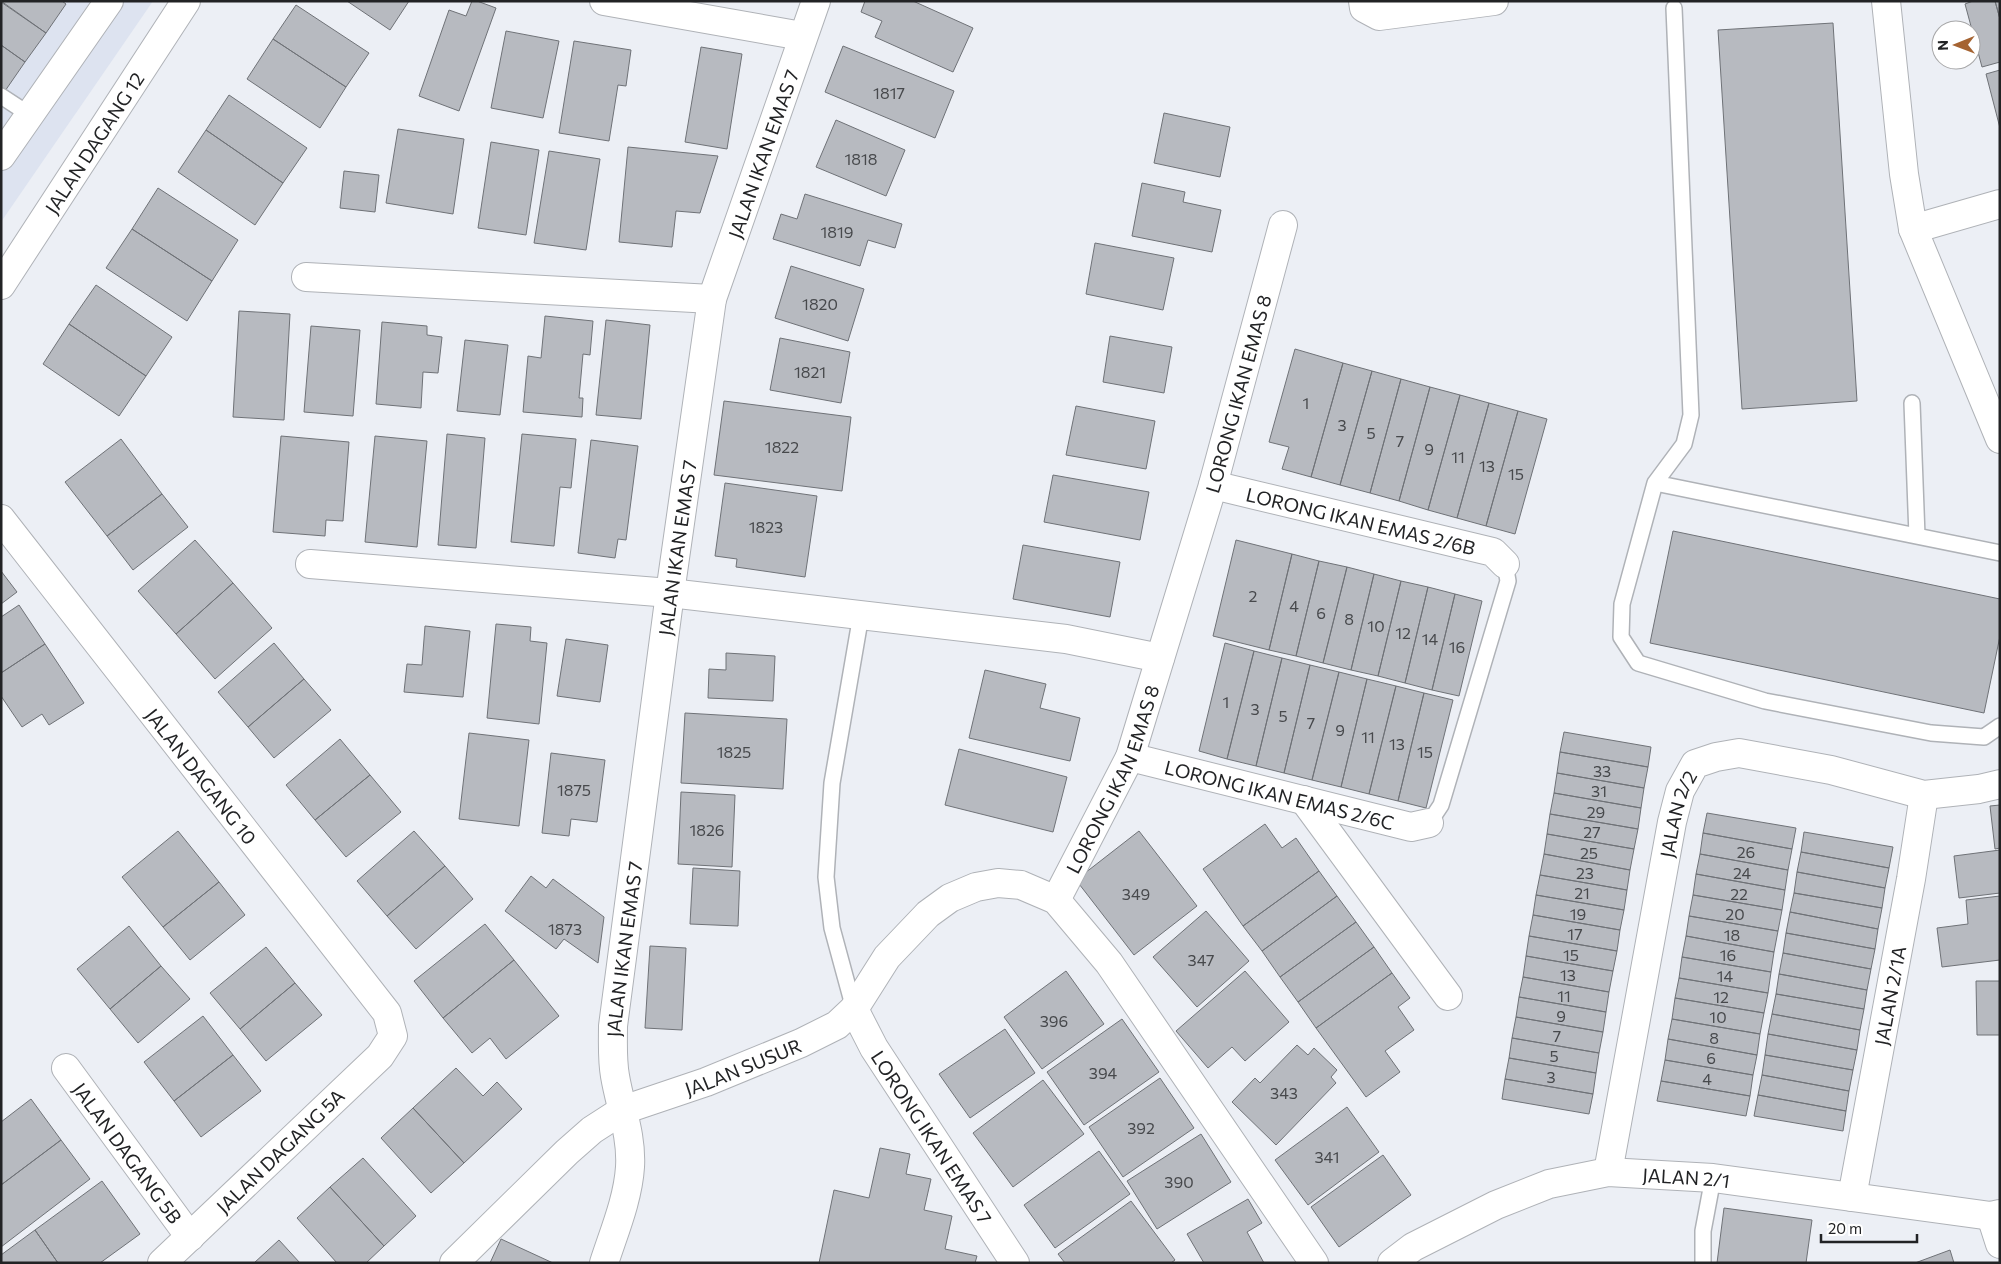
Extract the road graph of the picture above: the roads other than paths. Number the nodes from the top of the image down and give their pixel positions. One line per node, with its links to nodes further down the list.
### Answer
1 (109, 1): 11 (street)
2 (186, 1): 17 (street, JALAN DAGANG 12)
3 (604, 1): 9 (street)
4 (816, 1): 9 (street, JALAN IKAN EMAS 7)
5 (1363, 1): 6 (street)
6 (1494, 1)
7 (1886, 1): 15 (street)
8 (1674, 8): 21 (lane)
9 (802, 36): 18 (street, JALAN IKAN EMAS 7)
10 (1, 96): 11 (lane)
11 (30, 115): 12 (street)
12 (1, 156)
13 (2000, 204): 15 (street)
14 (1282, 225): 22 (street, LORONG IKAN EMAS 8)
15 (1914, 229): 20 (street)
16 (306, 277): 18 (street)
17 (1, 285)
18 (712, 299): 28 (street, JALAN IKAN EMAS 7)
19 (1912, 403): 24 (lane)
20 (2000, 439)
21 (1654, 483): 24 (lane); 31 (lane)
22 (1213, 485): 27 (street, LORONG IKAN EMAS 2/6B); 30 (street, LORONG IKAN EMAS 8)
23 (1, 519): 40 (street, JALAN DAGANG 10)
24 (1917, 536): 25 (lane)
25 (2000, 553)
26 (310, 564): 28 (street)
27 (1505, 564): 36 (lane)
28 (670, 593): 29 (street); 42 (street, JALAN IKAN EMAS 7)
29 (861, 614): 30 (street); 39 (lane)
30 (1160, 658): 32 (street, LORONG IKAN EMAS 8)
31 (2000, 726)
32 (1130, 757): 35 (street, LORONG IKAN EMAS 2/6C); 37 (street, LORONG IKAN EMAS 8)
33 (2000, 784): 34 (street, JALAN 2/2)
34 (1924, 795): 43 (street, JALAN 2/2); 45 (street, JALAN 2/1A)
35 (1304, 800): 36 (street, LORONG IKAN EMAS 2/6C); 38 (street)
36 (1429, 823)
37 (1056, 900): 39 (street, JALAN SUSUR); 53 (street)
38 (1448, 996)
39 (854, 1009): 42 (street, JALAN SUSUR); 52 (street, LORONG IKAN EMAS 7)
40 (393, 1036): 47 (street, JALAN DAGANG 5A)
41 (66, 1068): 47 (street, JALAN DAGANG 5B)
42 (623, 1110): 50 (street); 51 (street, JALAN IKAN EMAS 7)
43 (1608, 1172): 44 (street, JALAN 2/1); 54 (street, JALAN 2/1)
44 (1713, 1178): 45 (street, JALAN 2/1); 55 (lane)
45 (1852, 1196): 46 (street, JALAN 2/1)
46 (1995, 1215): 48 (street)
47 (190, 1237): 49 (street, JALAN DAGANG 5A)
48 (2000, 1244)
49 (162, 1263)
50 (454, 1263)
51 (604, 1263)
52 (1015, 1263)
53 (1314, 1263)
54 (1392, 1263)
55 (1704, 1263)

